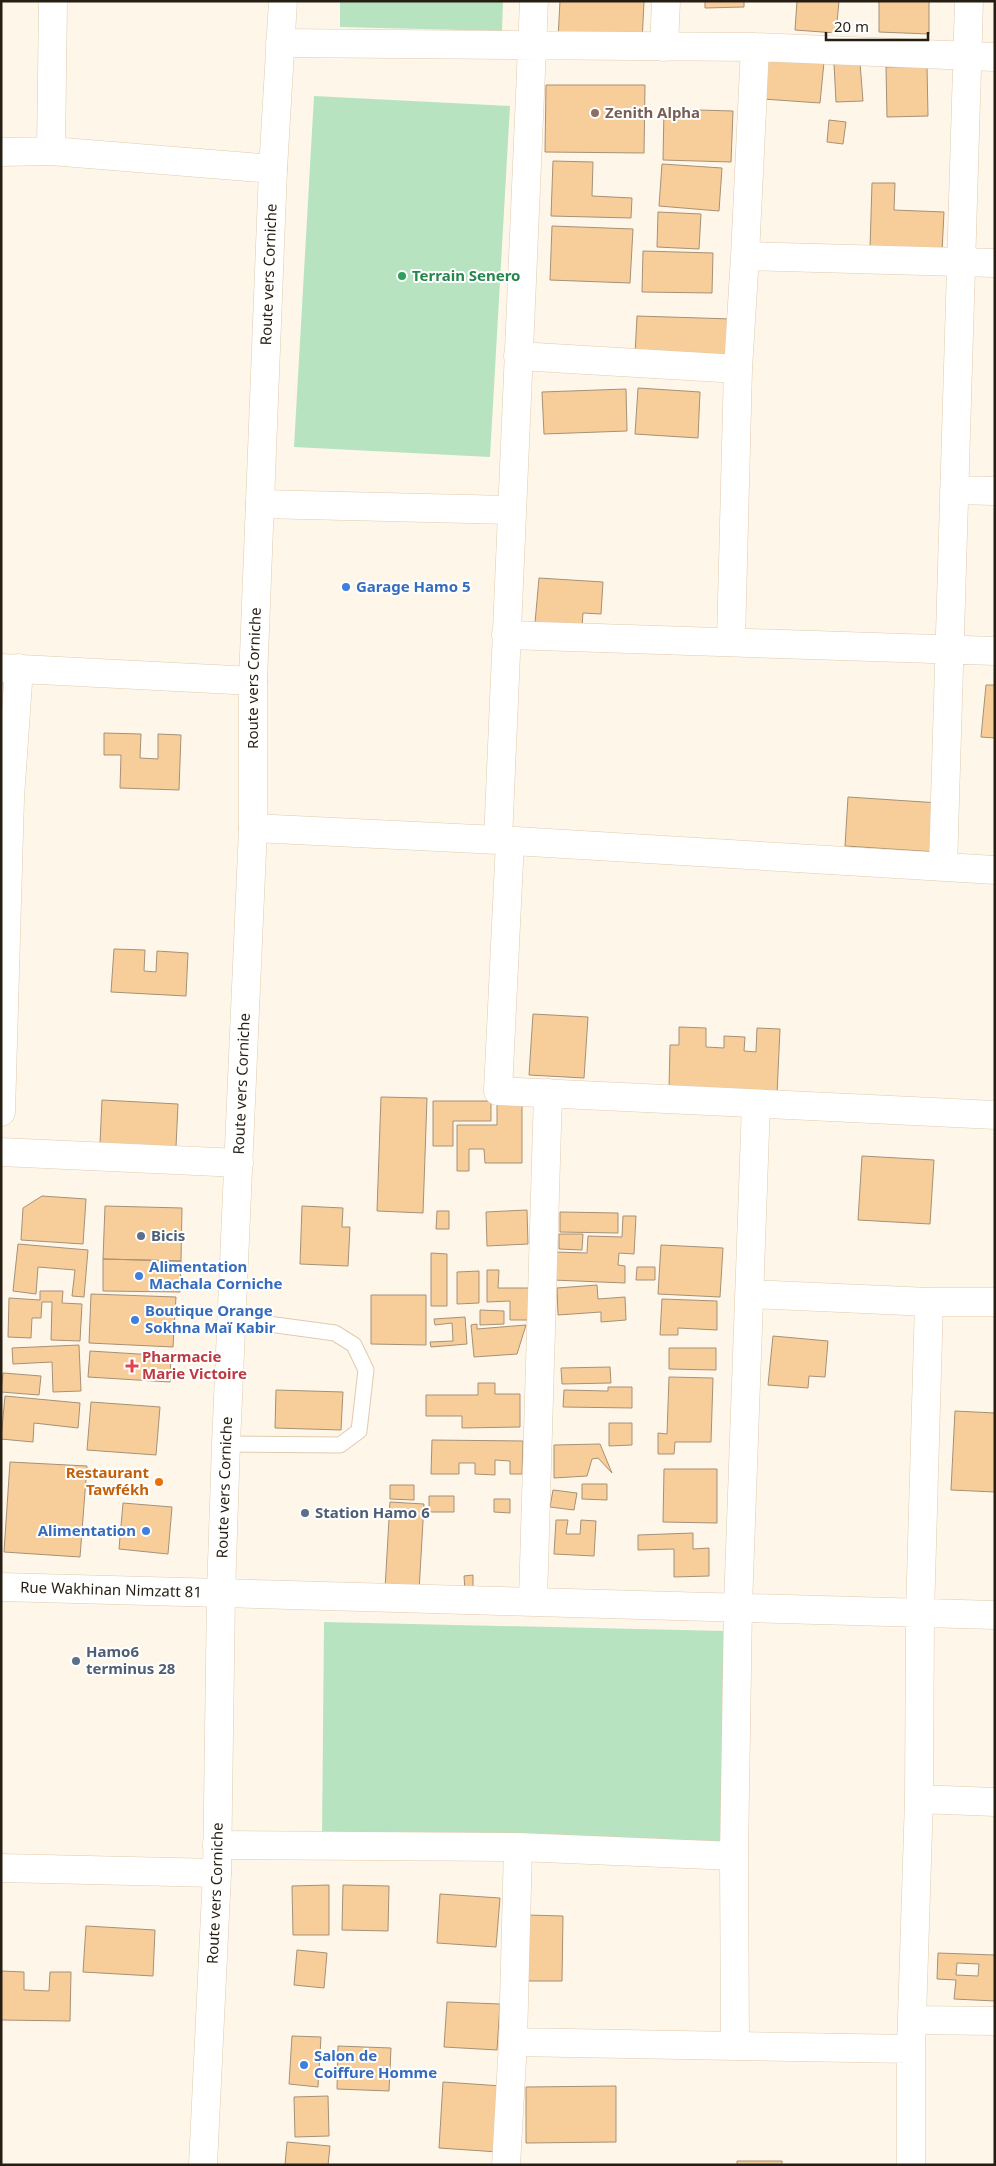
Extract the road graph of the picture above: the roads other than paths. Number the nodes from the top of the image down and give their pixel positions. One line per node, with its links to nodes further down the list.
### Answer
1 (53, 1): 12 (street)
2 (283, 1): 6 (street, Route vers Corniche)
3 (534, 1): 7 (street)
4 (666, 1): 8 (street)
5 (969, 1): 10 (street)
6 (280, 43): 7 (street); 14 (street, Route vers Corniche)
7 (532, 45): 8 (street); 18 (street)
8 (664, 47): 9 (street)
9 (755, 47): 10 (street); 15 (street)
10 (967, 56): 11 (street); 16 (street)
11 (995, 57)
12 (51, 151): 13 (street); 14 (street)
13 (1, 152)
14 (273, 169): 22 (street, Route vers Corniche)
15 (745, 256): 16 (street); 19 (street)
16 (961, 263): 17 (street); 20 (street)
17 (995, 263)
18 (518, 356): 19 (street); 23 (street)
19 (738, 369): 25 (street)
20 (954, 490): 21 (street); 26 (street)
21 (995, 491)
22 (260, 504): 23 (street); 29 (street, Route vers Corniche)
23 (512, 510): 24 (street)
24 (506, 635): 25 (street); 32 (street)
25 (731, 641): 26 (street)
26 (949, 649): 27 (street); 33 (street)
27 (995, 651)
28 (10, 668): 29 (street); 30 (street)
29 (253, 681): 31 (street, Route vers Corniche)
30 (6, 798): 37 (street)
31 (253, 828): 32 (street); 40 (street, Route vers Corniche)
32 (504, 841): 33 (street); 35 (street)
33 (943, 867): 34 (street)
34 (995, 870)
35 (548, 1093): 36 (street); 48 (street)
36 (756, 1104): 38 (street); 41 (street)
37 (1, 1112)
38 (995, 1115)
39 (1, 1152): 40 (street)
40 (239, 1163): 44 (street, Route vers Corniche)
41 (750, 1294): 42 (street); 49 (street)
42 (929, 1302): 43 (street); 50 (street)
43 (995, 1302)
44 (232, 1319): 45 (street, Route vers Corniche); 45 (lane)
45 (226, 1444): 47 (street, Route vers Corniche)
46 (1, 1587): 47 (street, Rue Wakhinan Nimzatt 81)
47 (221, 1592): 48 (street, Rue Wakhinan Nimzatt 81); 54 (street, Route vers Corniche)
48 (534, 1600): 49 (street, Rue Wakhinan Nimzatt 81)
49 (738, 1606): 50 (street, Rue Wakhinan Nimzatt 81); 56 (street)
50 (920, 1614): 51 (street, Rue Wakhinan Nimzatt 81); 52 (street)
51 (995, 1615)
52 (919, 1800): 53 (street); 59 (street)
53 (995, 1802)
54 (217, 1845): 55 (street); 58 (street, Route vers Corniche)
55 (518, 1847): 56 (street); 61 (street)
56 (734, 1856): 62 (street)
57 (1, 1868): 58 (street)
58 (217, 1872): 64 (street, Route vers Corniche)
59 (912, 2020): 60 (street); 63 (street)
60 (995, 2020)
61 (513, 2042): 62 (street); 65 (street)
62 (735, 2046): 63 (street)
63 (911, 2049): 66 (street)
64 (203, 2165)
65 (506, 2165)
66 (911, 2165)

